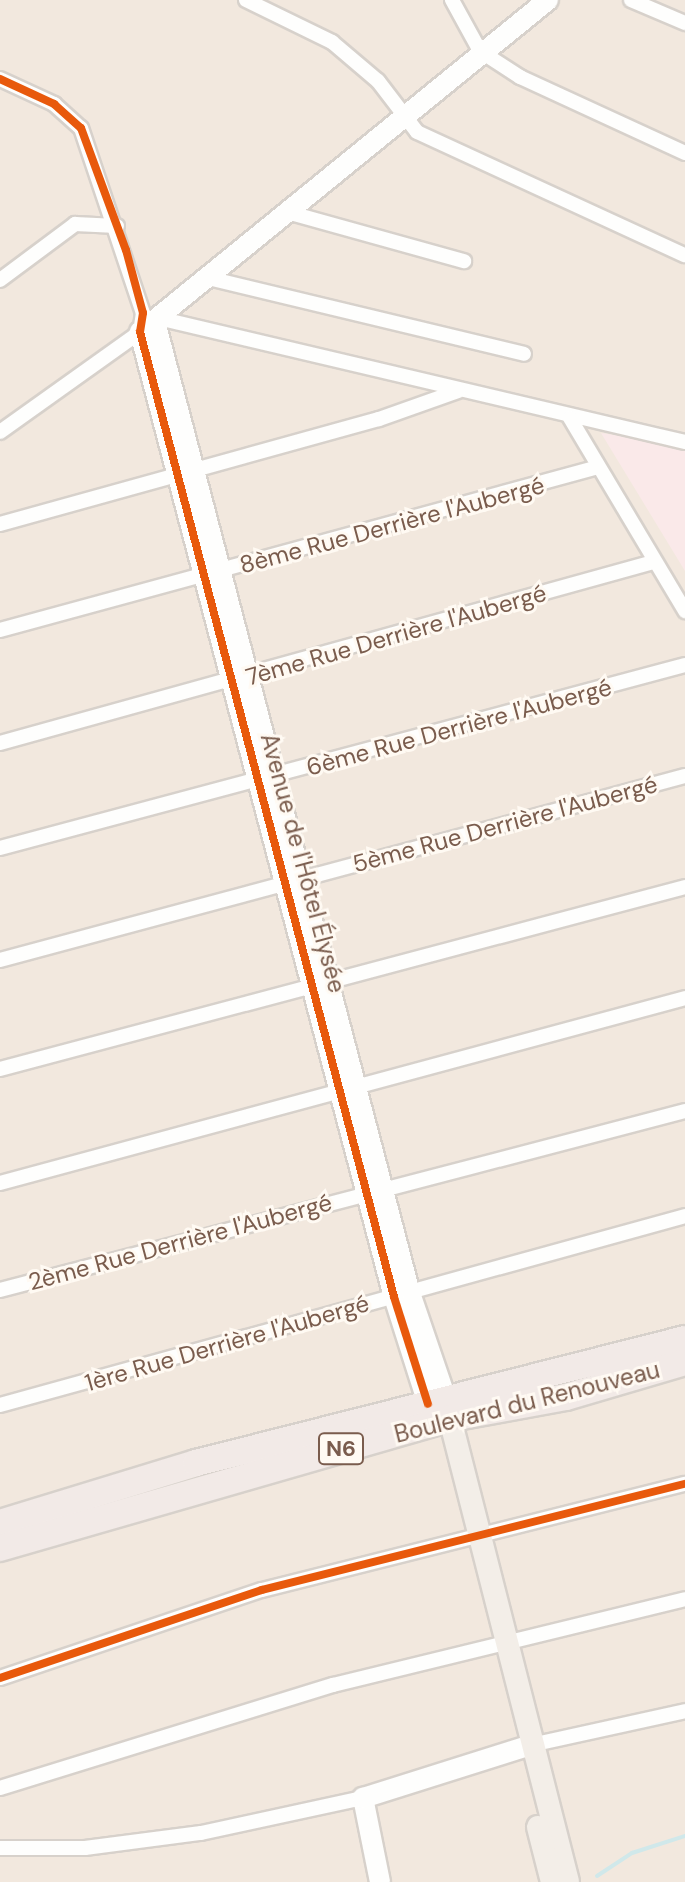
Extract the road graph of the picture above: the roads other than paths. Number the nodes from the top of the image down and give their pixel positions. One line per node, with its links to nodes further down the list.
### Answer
1 (246, 0): 8 (street)
2 (452, 0): 6 (street)
3 (548, 0): 6 (street)
4 (631, 0): 5 (street)
5 (685, 23)
6 (480, 51): 8 (street); 9 (street)
7 (0, 79): 11 (street)
8 (402, 118): 10 (street); 12 (street)
9 (685, 153)
10 (287, 212): 13 (street); 14 (street)
11 (117, 226): 15 (street); 16 (street)
12 (685, 255)
13 (464, 261)
14 (204, 277): 16 (street); 17 (street)
15 (0, 280)
16 (149, 321): 18 (street); 20 (street); 23 (street, Avenue de l'Hôtel Élysée)
17 (524, 354)
18 (458, 391): 19 (street); 23 (street)
19 (570, 418): 21 (street); 22 (street)
20 (0, 432)
21 (685, 442)
22 (598, 467): 25 (street); 26 (street, 8ème Rue Derrière l'Aubergé)
23 (187, 471): 24 (street); 26 (street, Avenue de l'Hôtel Élysée)
24 (0, 524)
25 (653, 562): 27 (street); 30 (street, 7ème Rue Derrière l'Aubergé)
26 (213, 573): 28 (street, 8ème Rue Derrière l'Aubergé); 30 (street, Avenue de l'Hôtel Élysée)
27 (685, 611)
28 (0, 630)
29 (685, 665): 33 (street, 6ème Rue Derrière l'Aubergé)
30 (243, 678): 31 (street, 7ème Rue Derrière l'Aubergé); 33 (street, Avenue de l'Hôtel Élysée)
31 (0, 743)
32 (685, 776): 35 (street, 5ème Rue Derrière l'Aubergé)
33 (268, 779): 34 (street, 6ème Rue Derrière l'Aubergé); 35 (street, Avenue de l'Hôtel Élysée)
34 (0, 848)
35 (294, 882): 37 (street, 5ème Rue Derrière l'Aubergé); 38 (street, Avenue de l'Hôtel Élysée)
36 (685, 887): 38 (street)
37 (0, 960)
38 (322, 982): 40 (street); 41 (street, Avenue de l'Hôtel Élysée)
39 (685, 998): 41 (street)
40 (0, 1069)
41 (349, 1087): 43 (street); 44 (street, Avenue de l'Hôtel Élysée)
42 (685, 1111): 44 (street, 2ème Rue Derrière l'Aubergé)
43 (0, 1183)
44 (376, 1192): 46 (street, 2ème Rue Derrière l'Aubergé); 47 (street, Avenue de l'Hôtel Élysée)
45 (685, 1216): 47 (street, 1ère Rue Derrière l'Aubergé)
46 (0, 1290)
47 (402, 1295): 51 (street, 1ère Rue Derrière l'Aubergé); 52 (street, Avenue de l'Hôtel Élysée)
48 (685, 1339): 50 (highway, Boulevard du Renouveau / N6)
49 (685, 1362): 50 (highway, Boulevard du Renouveau / N6)
50 (606, 1373): 52 (highway, Boulevard du Renouveau / N6)
51 (0, 1405)
52 (438, 1412): 53 (highway, Boulevard du Renouveau / N6); 56 (main road)
53 (222, 1469): 55 (highway, Boulevard du Renouveau / N6); 57 (highway, Boulevard du Renouveau / N6)
54 (685, 1484): 56 (street)
55 (0, 1523)
56 (471, 1539): 59 (main road); 60 (street)
57 (0, 1548)
58 (685, 1599): 59 (street)
59 (498, 1643): 62 (main road); 63 (street)
60 (0, 1678)
61 (685, 1711): 62 (street)
62 (526, 1746): 64 (street); 67 (main road); 68 (main road)
63 (0, 1788)
64 (363, 1798): 65 (street); 66 (street)
65 (0, 1848)
66 (380, 1882)
67 (552, 1882)
68 (568, 1882)

